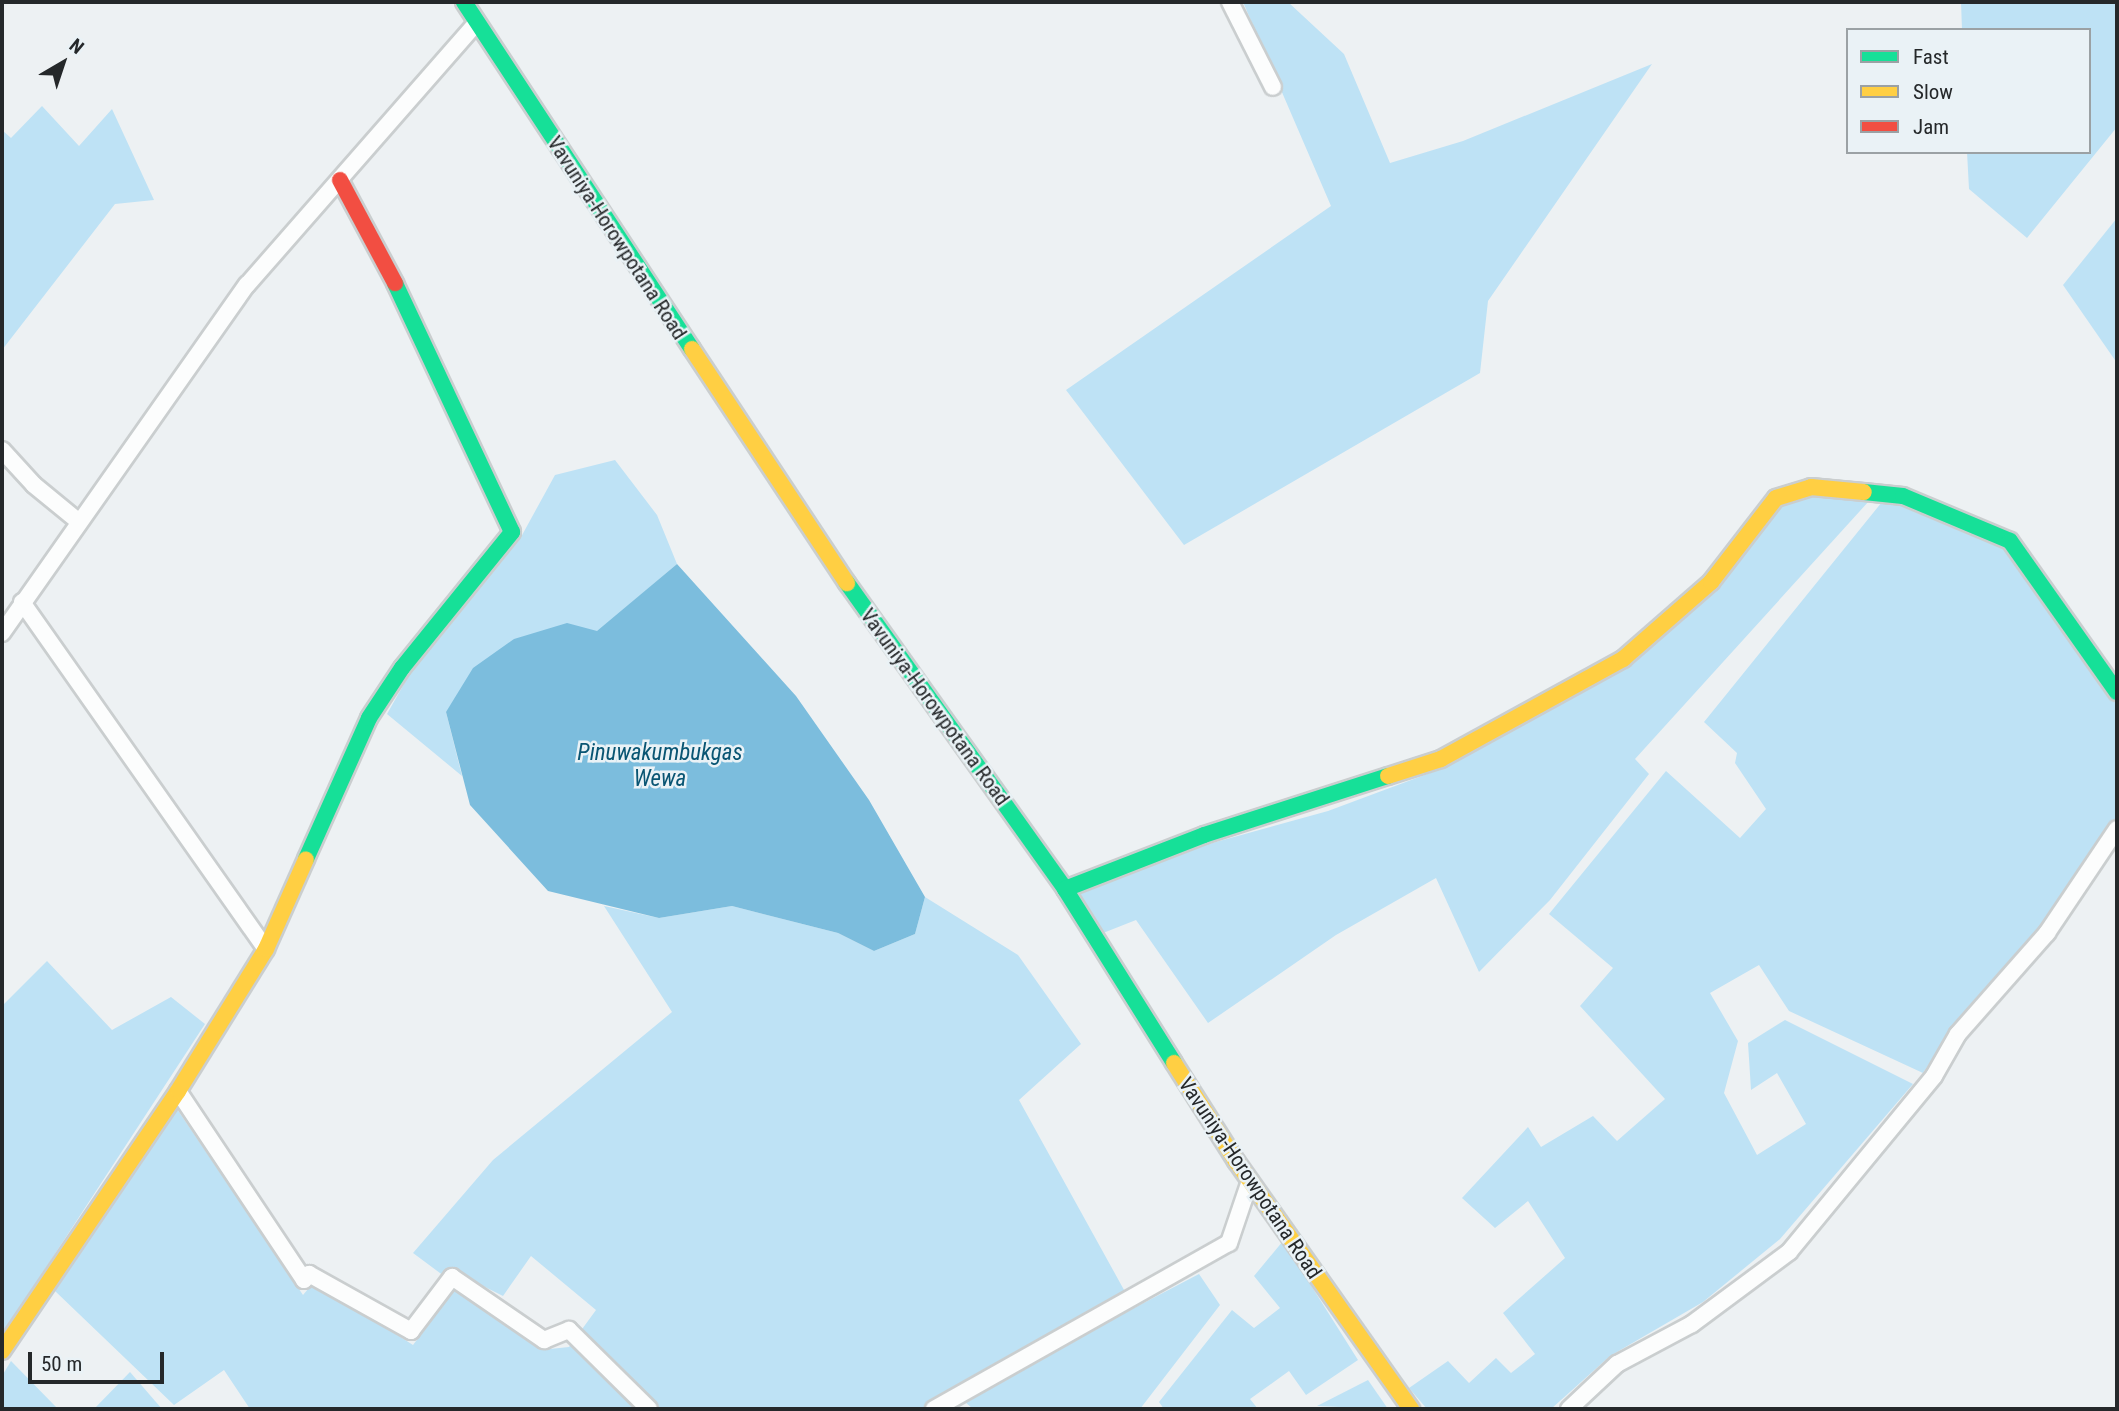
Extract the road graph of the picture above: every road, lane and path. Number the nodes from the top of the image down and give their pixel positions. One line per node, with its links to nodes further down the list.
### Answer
1 (464, 2): 3 (main road, Vavuniya-Horowpotana Road)
2 (1230, 2): 4 (street)
3 (476, 23): 5 (street); 12 (main road, Vavuniya-Horowpotana Road)
4 (1273, 88)
5 (340, 180): 7 (street); 13 (main road)
6 (2, 450): 7 (street)
7 (78, 521): 8 (street)
8 (22, 603): 9 (street); 13 (street)
9 (2, 634)
10 (2117, 692): 12 (main road)
11 (2117, 829): 20 (street)
12 (1065, 889): 15 (main road, Vavuniya-Horowpotana Road)
13 (266, 949): 14 (main road)
14 (178, 1091): 16 (main road); 17 (street)
15 (1250, 1181): 18 (street); 19 (main road, Vavuniya-Horowpotana Road)
16 (2, 1351)
17 (649, 1409)
18 (934, 1409)
19 (1411, 1409)
20 (1569, 1409)

